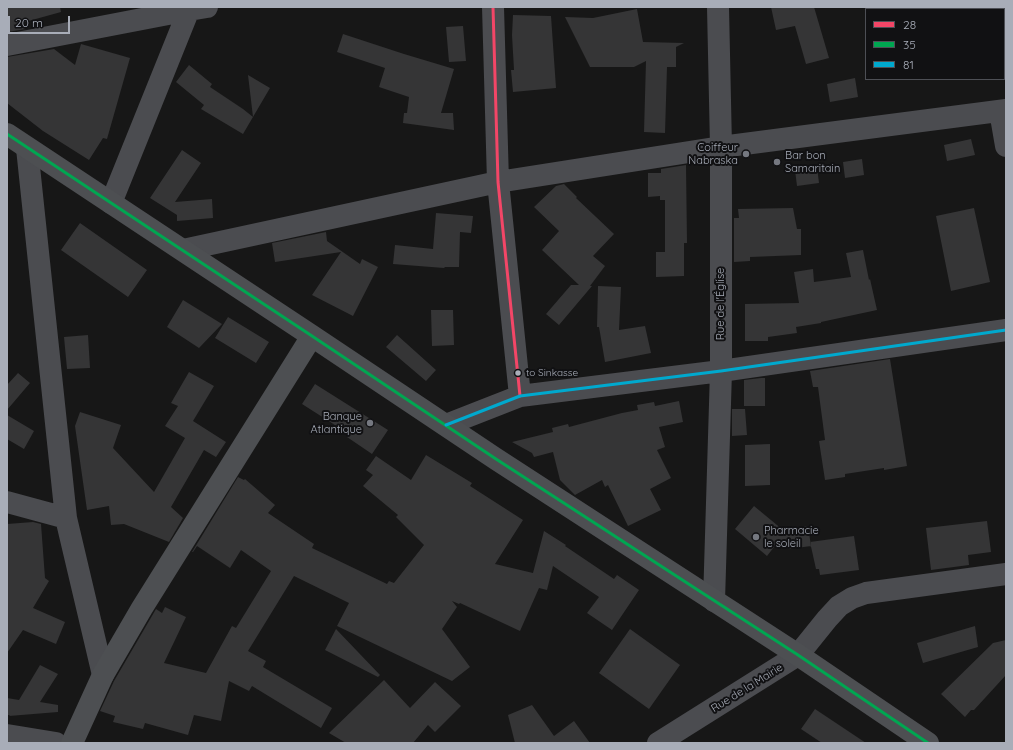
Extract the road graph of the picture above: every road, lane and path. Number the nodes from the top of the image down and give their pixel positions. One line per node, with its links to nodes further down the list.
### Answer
1 (493, 7): 10 (street)
2 (718, 7): 8 (street, Rue de l'Église)
3 (195, 8): 4 (street); 11 (street)
4 (7, 44)
5 (1003, 111): 7 (street); 8 (street)
6 (7, 134): 9 (main road)
7 (1006, 146)
8 (721, 147): 10 (street); 15 (street, Rue de l'Église)
9 (28, 148): 11 (main road); 19 (street)
10 (498, 182): 12 (street); 16 (street)
11 (111, 202): 12 (main road)
12 (183, 250): 14 (main road)
13 (1006, 330): 15 (street)
14 (312, 336): 17 (main road); 23 (main road)
15 (721, 371): 16 (street); 21 (street, Rue de l'Église)
16 (520, 396): 17 (street)
17 (446, 425): 21 (main road)
18 (7, 502): 19 (street)
19 (66, 518): 23 (street)
20 (1006, 574): 22 (street, Rue de la Mairie)
21 (714, 601): 22 (main road)
22 (798, 656): 27 (street, Rue de la Mairie); 28 (main road)
23 (103, 674): 26 (main road)
24 (7, 735): 25 (street)
25 (56, 743)
26 (72, 743)
27 (658, 743)
28 (928, 743)

